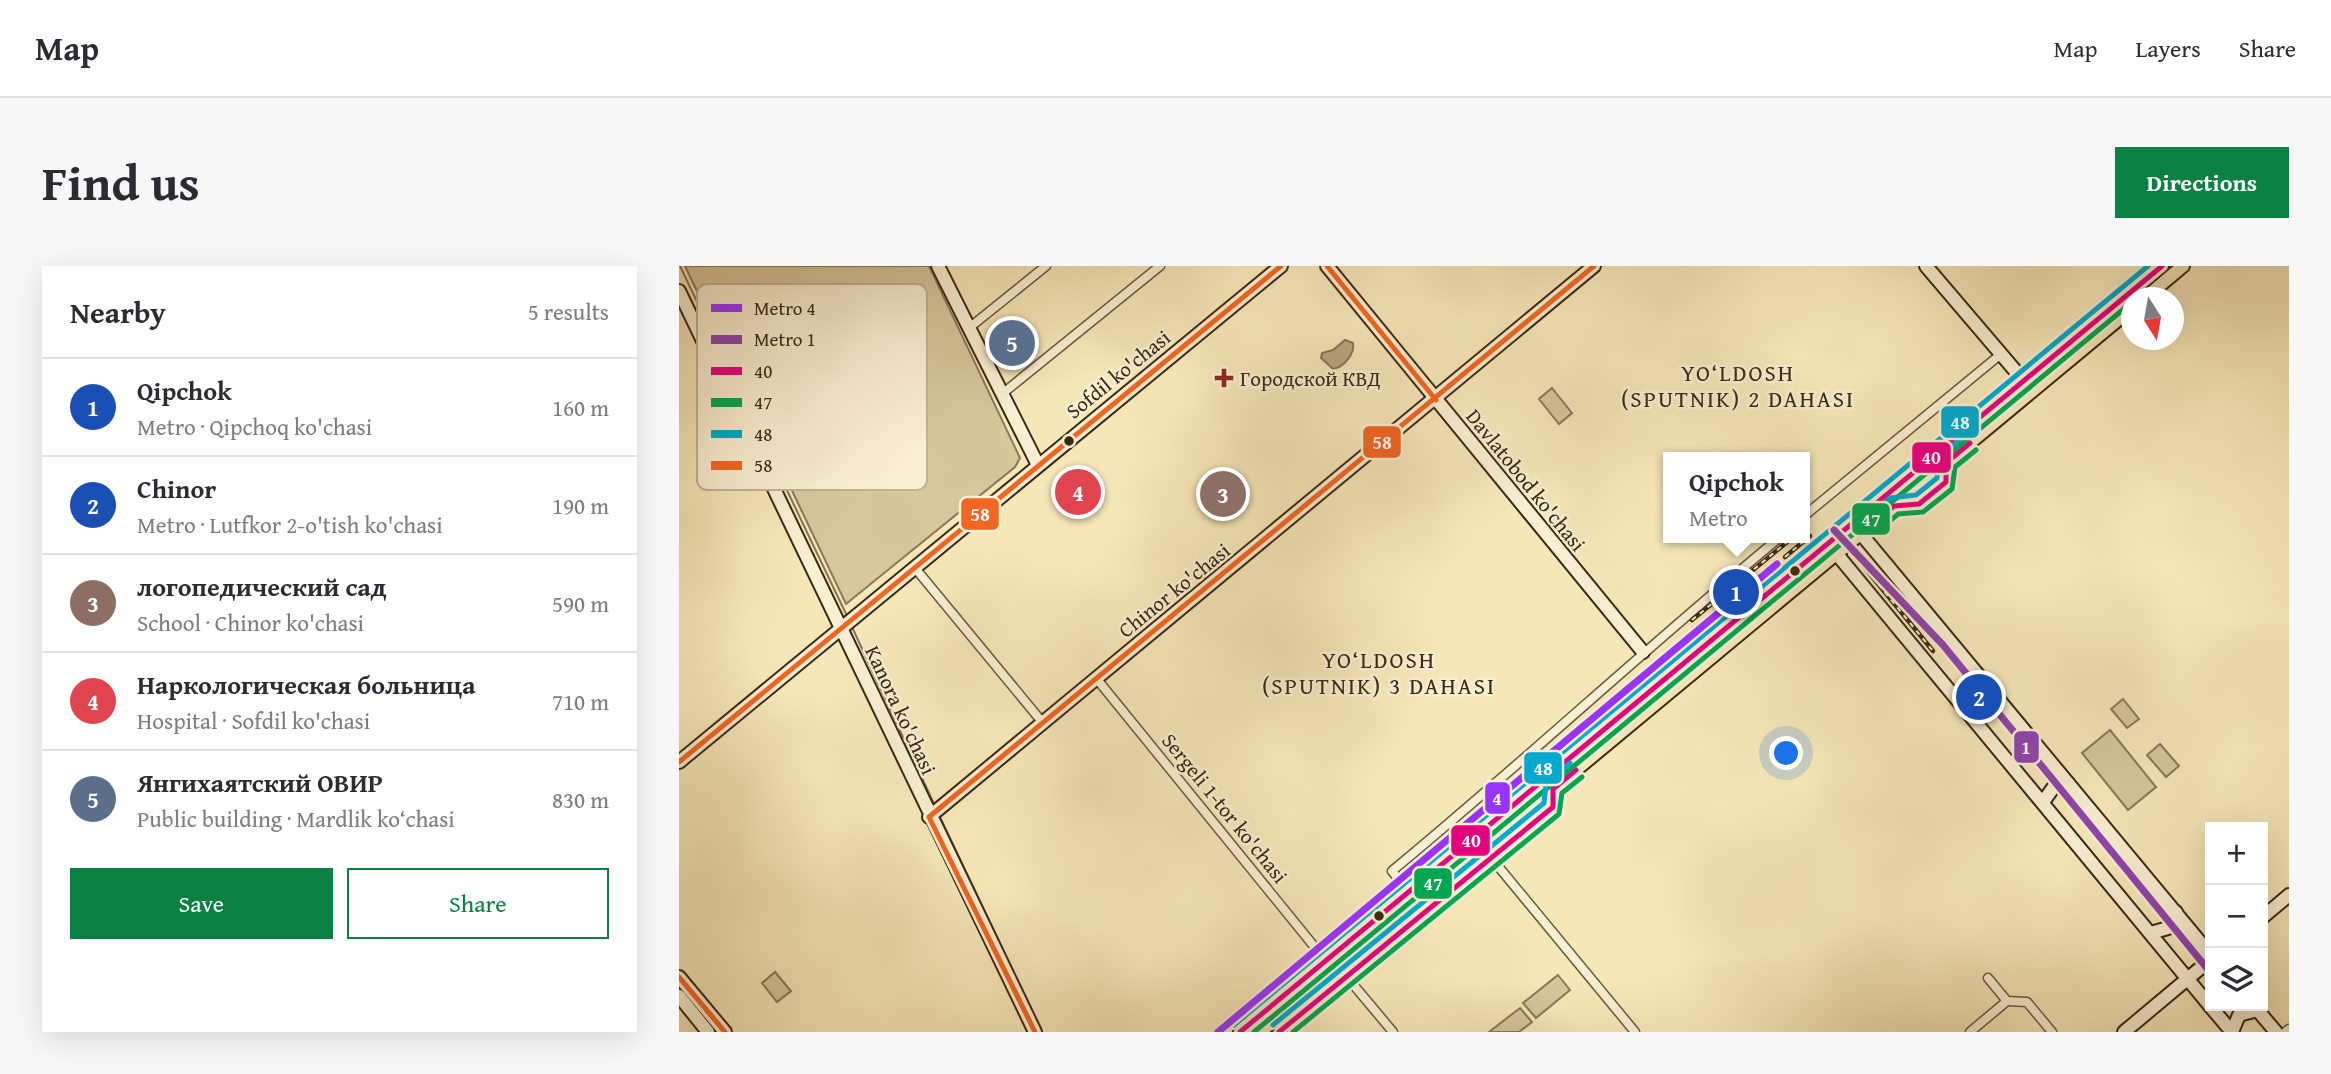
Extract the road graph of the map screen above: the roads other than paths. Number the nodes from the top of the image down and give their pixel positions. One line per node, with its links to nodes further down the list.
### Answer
1 (938, 266): 14 (street)
2 (1046, 266): 14 (street)
3 (1160, 266): 17 (street)
4 (1281, 266): 20 (street, Sofdil ko'chasi)
5 (1327, 266): 19 (street, Davlatobod ko'chasi)
6 (1594, 266): 19 (street, Chinor ko'chasi)
7 (1926, 266): 15 (street)
8 (2162, 266): 16 (main road)
9 (2183, 266): 10 (main road)
10 (2158, 287)
11 (679, 291): 13 (street, Kanora ko'chasi)
12 (2121, 317): 18 (main road)
13 (697, 327)
14 (969, 328): 17 (street)
15 (2001, 354): 16 (street); 22 (street)
16 (2024, 381): 18 (main road)
17 (1002, 394): 20 (street)
18 (2014, 398): 23 (main road); 24 (main road)
19 (1436, 400): 31 (street, Davlatobod ko'chasi); 32 (street, Chinor ko'chasi)
20 (1038, 465): 28 (street, Sofdil ko'chasi)
21 (779, 490): 29 (street, Kanora ko'chasi)
22 (1810, 511)
23 (1852, 523): 24 (street); 26 (main road)
24 (1861, 534): 27 (main road); 35 (street)
25 (1773, 543): 31 (street)
26 (1828, 543): 27 (street); 30 (main road)
27 (1837, 554): 30 (main road); 37 (street)
28 (915, 568): 29 (street, Sofdil ko'chasi); 33 (street)
29 (847, 625): 34 (street, Sofdil ko'chasi); 38 (street, Kanora ko'chasi)
30 (1722, 640): 36 (main road)
31 (1643, 652): 40 (street)
32 (1097, 678): 33 (street, Chinor ko'chasi); 49 (street, Sergeli 1-tor ko'chasi)
33 (1043, 723): 38 (street, Chinor ko'chasi)
34 (679, 762)
35 (2068, 783): 37 (street); 43 (street)
36 (1549, 784): 39 (main road); 40 (main road)
37 (2043, 802): 47 (street)
38 (934, 813): 64 (street, Kanora ko'chasi)
39 (1487, 853): 45 (main road); 52 (street); 69 (street)
40 (1409, 892): 45 (main road)
41 (2289, 895): 44 (street)
42 (2289, 905): 46 (street)
43 (2176, 912): 47 (street); 48 (street)
44 (2268, 913)
45 (1393, 914): 49 (main road); 66 (main road)
46 (2268, 923)
47 (2151, 933): 55 (street)
48 (2205, 948)
49 (1326, 961): 65 (main road)
50 (2205, 966): 55 (street)
51 (2205, 973): 55 (street)
52 (1346, 976): 67 (street); 68 (street)
53 (679, 977): 63 (street)
54 (1988, 978): 58 (street)
55 (2191, 982): 57 (street); 72 (street); 73 (street)
56 (679, 996): 62 (street)
57 (2205, 1000)
58 (2007, 1001): 70 (street); 71 (street)
59 (2214, 1011): 74 (street)
60 (2248, 1011): 74 (street)
61 (2258, 1011): 75 (street)
62 (708, 1032)
63 (725, 1032)
64 (1035, 1032)
65 (1240, 1032)
66 (1260, 1032)
67 (1279, 1032)
68 (1393, 1032)
69 (1636, 1032)
70 (1970, 1032)
71 (2052, 1032)
72 (2124, 1032)
73 (2136, 1032)
74 (2232, 1032)
75 (2276, 1032)

